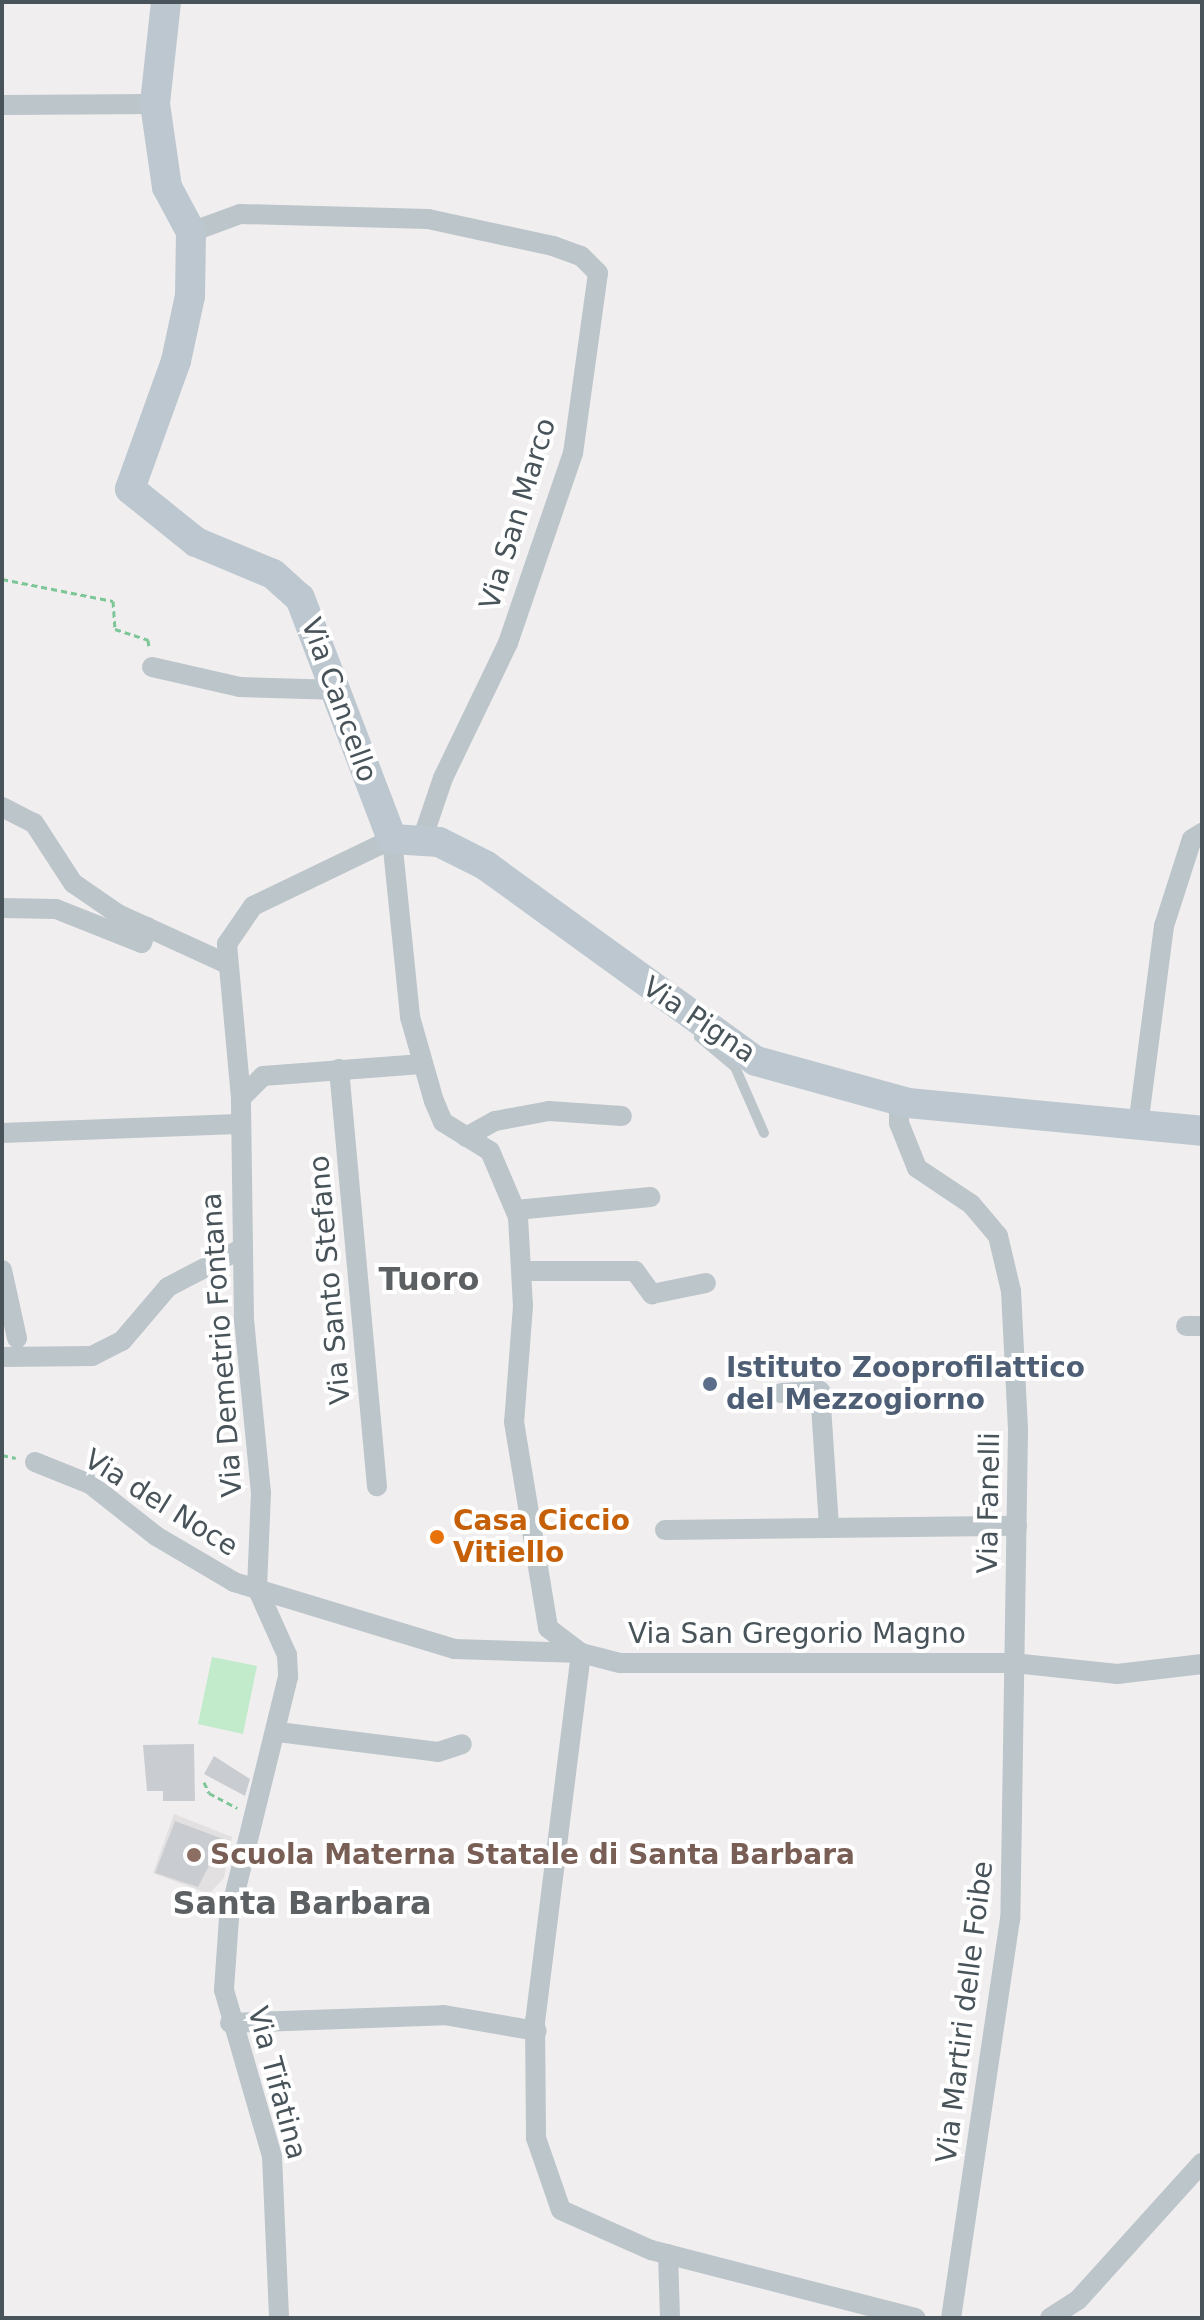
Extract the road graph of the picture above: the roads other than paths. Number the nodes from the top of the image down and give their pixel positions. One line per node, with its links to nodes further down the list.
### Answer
1 (166, 2): 2 (street, Via Cancello)
2 (155, 104): 3 (street); 4 (street, Via Cancello)
3 (2, 105)
4 (191, 232): 6 (street, Via Cancello); 10 (street, Via San Marco)
5 (152, 667): 6 (street)
6 (340, 690): 9 (street, Via Cancello)
7 (2, 807): 12 (street)
8 (1202, 833): 21 (street)
9 (392, 839): 10 (street, Via Pigna); 13 (street); 15 (street)
10 (422, 840): 14 (street, Via Pigna)
11 (2, 908): 12 (street)
12 (147, 927): 13 (street)
13 (227, 964): 17 (street, Via Demetrio Fontana)
14 (617, 964): 18 (street, Via Pigna); 24 (lane)
15 (422, 1064): 16 (street); 25 (street)
16 (339, 1069): 17 (street); 36 (street, Via Santo Stefano)
17 (241, 1098): 20 (street, Via Demetrio Fontana)
18 (899, 1100): 21 (street, Via Pigna); 37 (street, Via Fanelli)
19 (622, 1116): 25 (street)
20 (238, 1124): 23 (street); 28 (street, Via Demetrio Fontana)
21 (1138, 1126): 22 (street, Via Pigna)
22 (1202, 1131)
23 (2, 1133)
24 (764, 1133)
25 (466, 1137): 27 (street)
26 (650, 1197): 27 (street)
27 (516, 1210): 30 (street)
28 (241, 1249): 33 (street); 40 (street, Via Demetrio Fontana)
29 (2, 1270): 32 (street)
30 (523, 1271): 31 (street); 41 (street)
31 (706, 1283)
32 (17, 1338)
33 (2, 1357)
34 (781, 1393): 38 (street)
35 (35, 1462): 40 (street, Via del Noce)
36 (377, 1486)
37 (1017, 1526): 38 (street); 42 (street, Via Fanelli)
38 (829, 1528): 39 (street)
39 (665, 1530)
40 (257, 1588): 41 (street, Via del Noce); 44 (street, Via Tifatina)
41 (581, 1653): 42 (street, Via San Gregorio Magno); 47 (street)
42 (1014, 1663): 43 (street, Via San Gregorio Magno); 53 (street, Via Martiri delle Foibe)
43 (1202, 1664)
44 (278, 1732): 45 (street); 46 (street, Via Tifatina)
45 (462, 1744)
46 (230, 2023): 47 (street); 50 (street, Via Tifatina)
47 (537, 2031): 49 (street)
48 (1202, 2163): 54 (street)
49 (668, 2254): 51 (street); 52 (street)
50 (279, 2318)
51 (670, 2318)
52 (915, 2318)
53 (951, 2318)
54 (1050, 2318)

